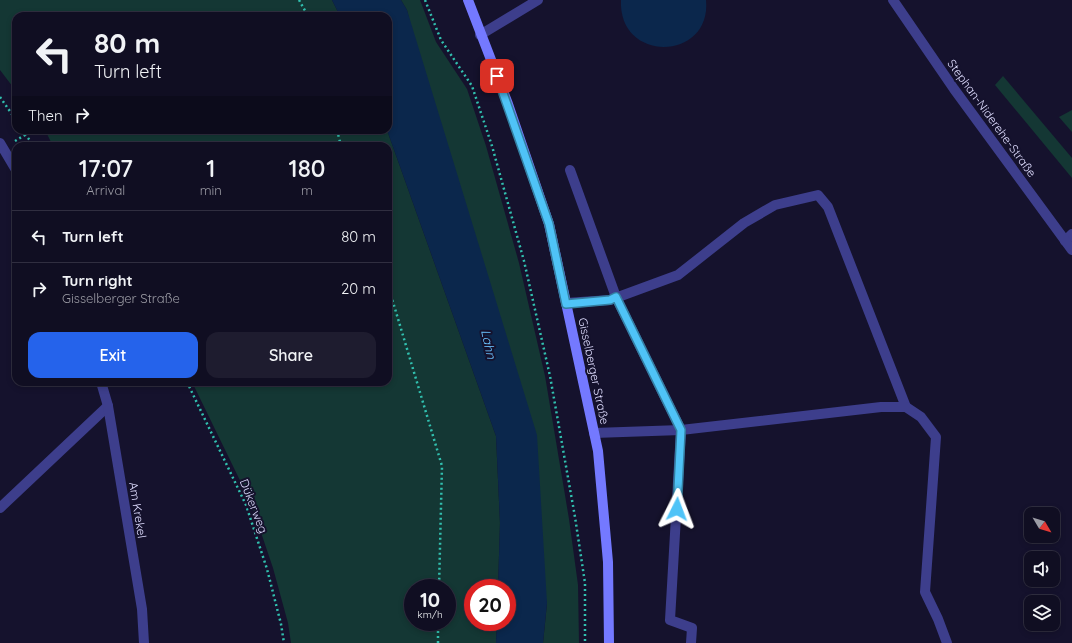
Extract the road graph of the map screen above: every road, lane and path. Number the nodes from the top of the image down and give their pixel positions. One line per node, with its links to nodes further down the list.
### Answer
1 (299, 0): 6 (path)
2 (425, 0): 30 (path)
3 (468, 0): 7 (main road, Gisselberger Straße)
4 (538, 0): 7 (street)
5 (892, 0): 13 (street, Stephan-Niderehe-Straße)
6 (306, 12)
7 (480, 35): 17 (main road, Gisselberger Straße)
8 (0, 97): 9 (path)
9 (12, 114)
10 (0, 143): 11 (street)
11 (12, 163)
12 (570, 170): 15 (street)
13 (1069, 238): 14 (street, Stephan-Niderehe-Straße)
14 (1072, 250)
15 (616, 297): 17 (street); 21 (street); 22 (street)
16 (392, 300): 25 (path)
17 (566, 304): 23 (main road, Gisselberger Straße)
18 (102, 386): 20 (street, Am Krekel)
19 (189, 386): 28 (path, Dükerweg)
20 (108, 406): 24 (street); 27 (street, Am Krekel)
21 (906, 407): 22 (street); 33 (street)
22 (681, 430): 23 (street); 32 (street)
23 (594, 433): 31 (main road, Gisselberger Straße)
24 (0, 508)
25 (439, 579)
26 (438, 631): 29 (path)
27 (144, 643)
28 (284, 643)
29 (438, 643)
30 (585, 643)
31 (609, 643)
32 (691, 643)
33 (947, 643)

